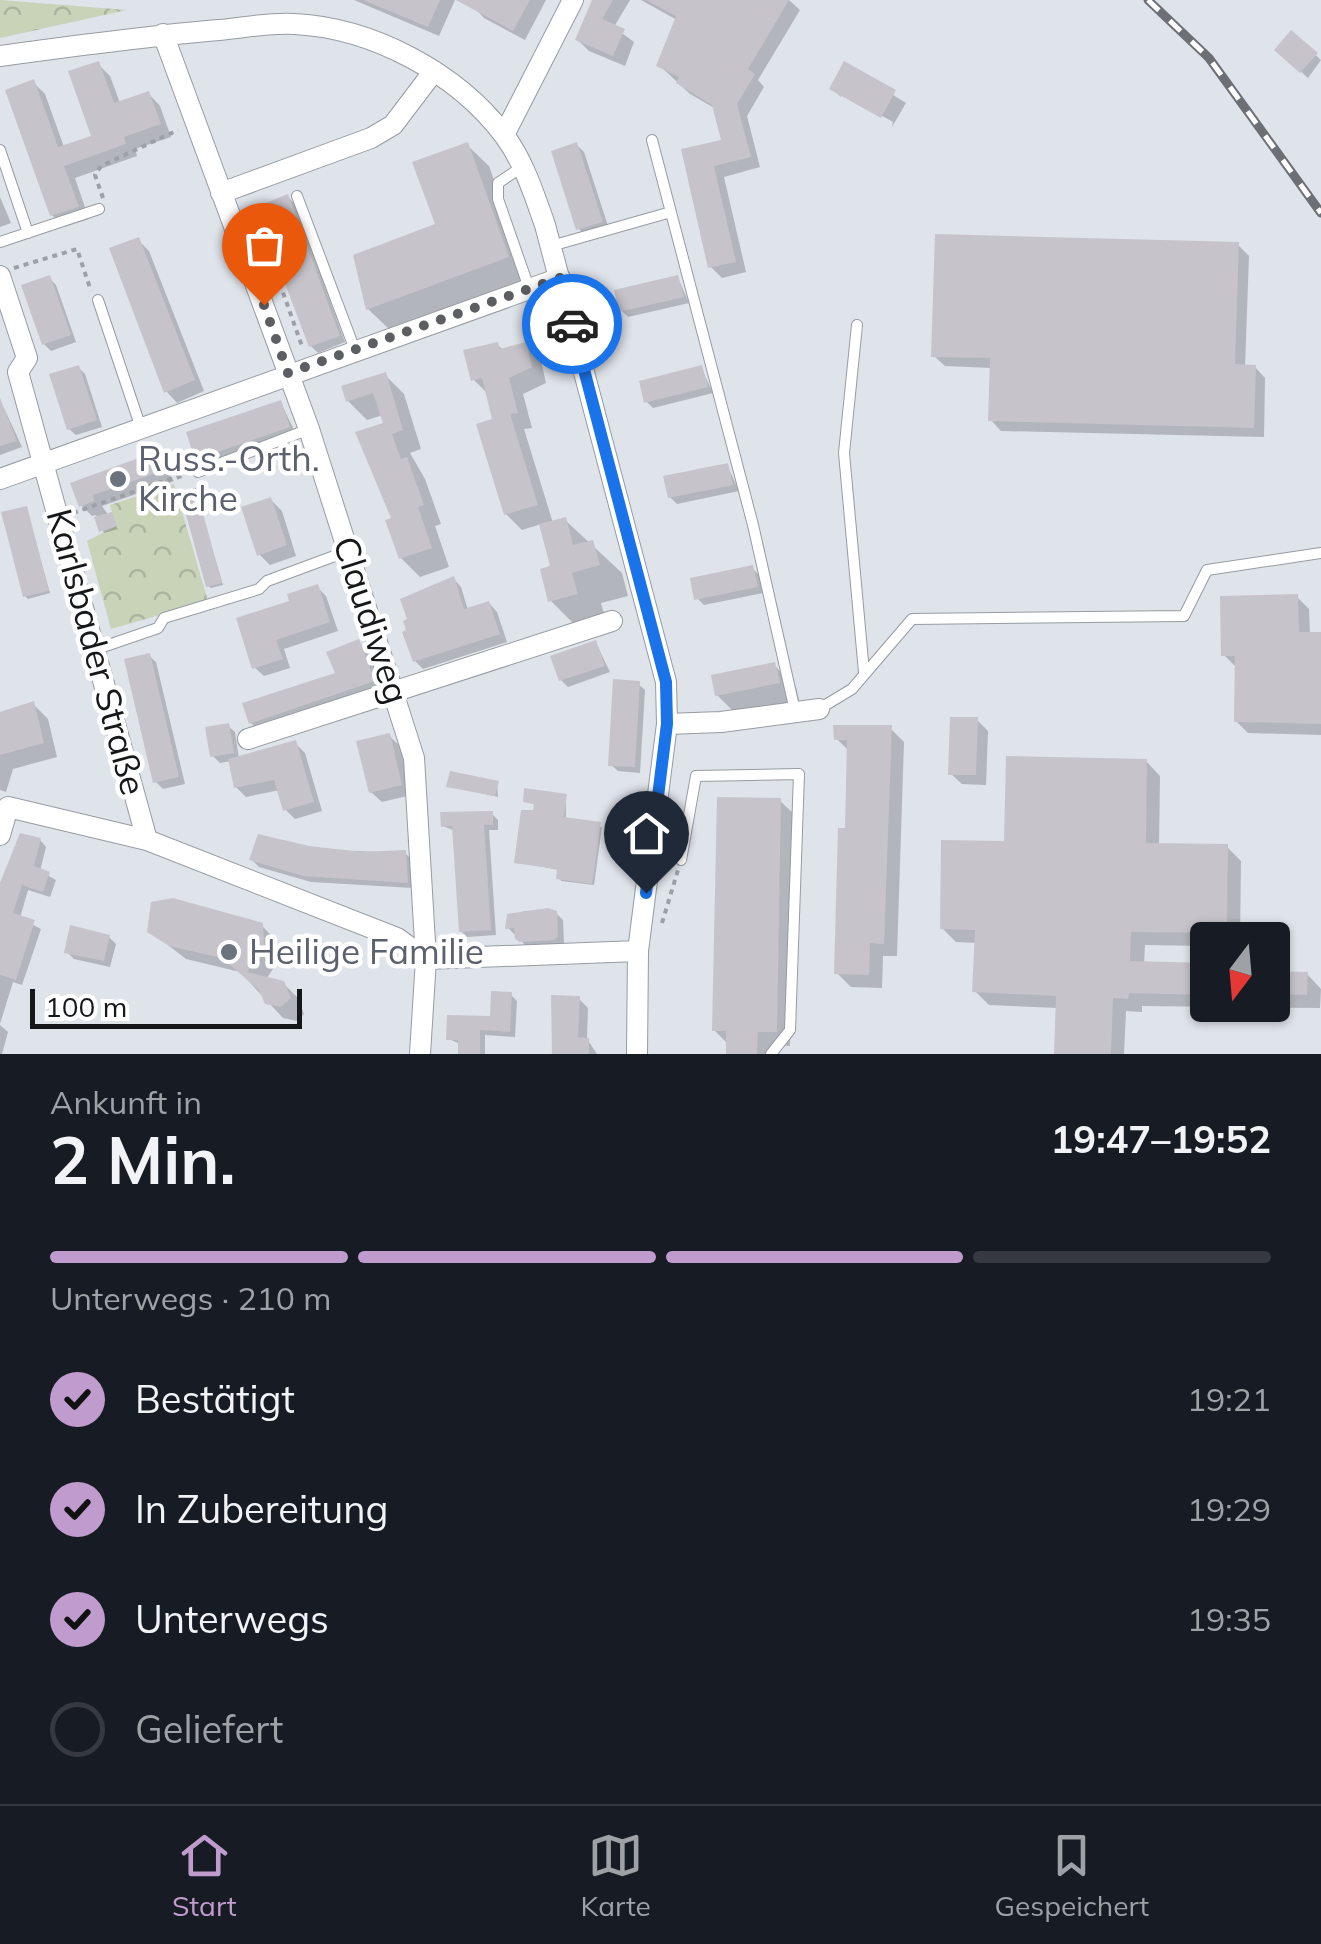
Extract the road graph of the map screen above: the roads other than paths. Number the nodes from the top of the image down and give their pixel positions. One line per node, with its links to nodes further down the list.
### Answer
1 (573, 0): 5 (street)
2 (164, 34): 3 (street); 4 (street); 9 (street, Claudiweg)
3 (0, 56)
4 (434, 71): 5 (street); 9 (street)
5 (504, 135): 8 (street)
6 (652, 140): 12 (lane)
7 (0, 150): 13 (lane)
8 (525, 173): 15 (street); 18 (lane)
9 (221, 193): 22 (street, Claudiweg)
10 (297, 196): 21 (lane)
11 (99, 210): 13 (lane)
12 (671, 212): 15 (lane); 36 (lane)
13 (28, 233): 14 (lane)
14 (0, 242)
15 (551, 246): 17 (street)
16 (0, 274): 23 (street, Karlsbader Straße)
17 (560, 278): 18 (street); 37 (street)
18 (530, 288): 21 (street)
19 (98, 300): 25 (lane)
20 (858, 325): 33 (lane)
21 (355, 350): 22 (street)
22 (288, 373): 24 (street, Claudiweg); 25 (street)
23 (9, 374): 26 (street, Karlsbader Straße)
24 (308, 430): 27 (lane); 29 (street, Claudiweg)
25 (142, 432): 26 (street)
26 (46, 464): 28 (street); 32 (street, Karlsbader Straße)
27 (198, 472)
28 (0, 479)
29 (348, 551): 32 (lane); 34 (street, Claudiweg)
30 (1321, 552): 33 (lane)
31 (612, 620): 34 (street)
32 (94, 650): 40 (street, Karlsbader Straße)
33 (864, 672): 35 (lane)
34 (395, 692): 38 (street); 43 (street, Claudiweg)
35 (819, 709): 36 (street)
36 (795, 712): 37 (street)
37 (667, 724): 42 (street)
38 (248, 738)
39 (0, 835): 40 (street)
40 (147, 840): 43 (street)
41 (681, 860): 46 (lane)
42 (638, 951): 43 (street); 45 (street)
43 (426, 959): 44 (street, Claudiweg)
44 (420, 1054)
45 (636, 1054)
46 (771, 1054)

